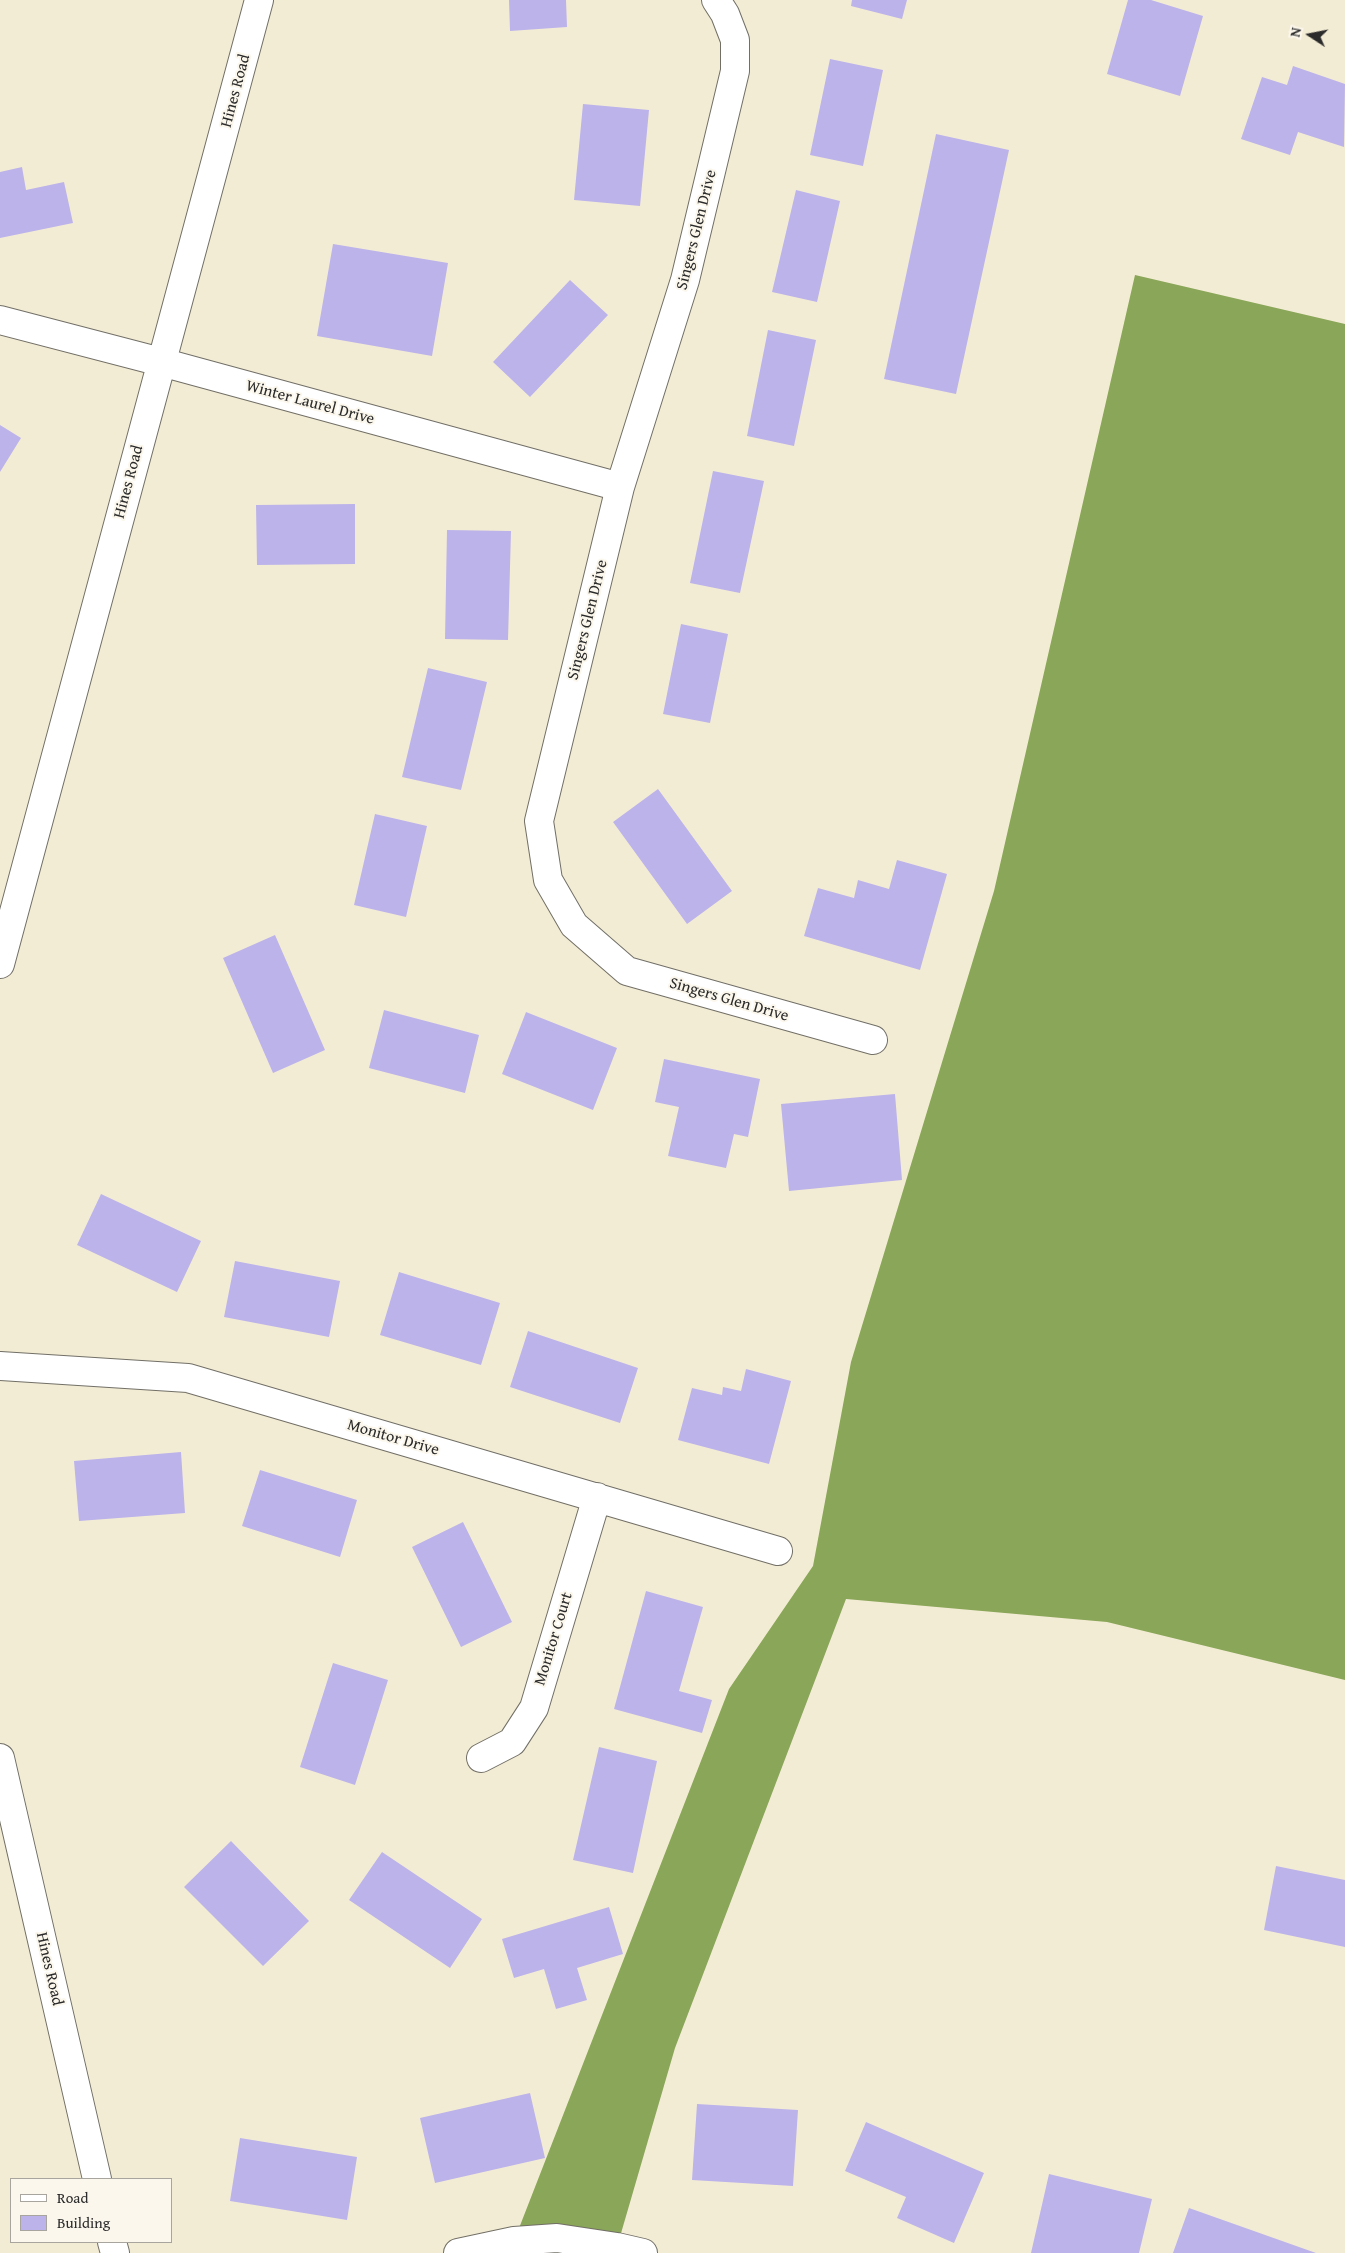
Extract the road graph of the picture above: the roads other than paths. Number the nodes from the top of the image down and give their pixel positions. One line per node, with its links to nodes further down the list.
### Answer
1 (259, 0): 4 (street, Hines Road)
2 (716, 0): 5 (street, Singers Glen Drive)
3 (0, 320): 4 (street, Winter Laurel Drive)
4 (161, 362): 5 (street, Winter Laurel Drive); 6 (street, Hines Road)
5 (620, 487): 7 (street, Singers Glen Drive)
6 (0, 964)
7 (873, 1040)
8 (0, 1366): 9 (street, Monitor Drive)
9 (597, 1497): 10 (street, Monitor Drive); 12 (street, Monitor Court)
10 (778, 1551)
11 (0, 1758): 13 (street, Hines Road)
12 (480, 1758)
13 (98, 2178)
14 (458, 2253): 15 (street)
15 (643, 2253)

